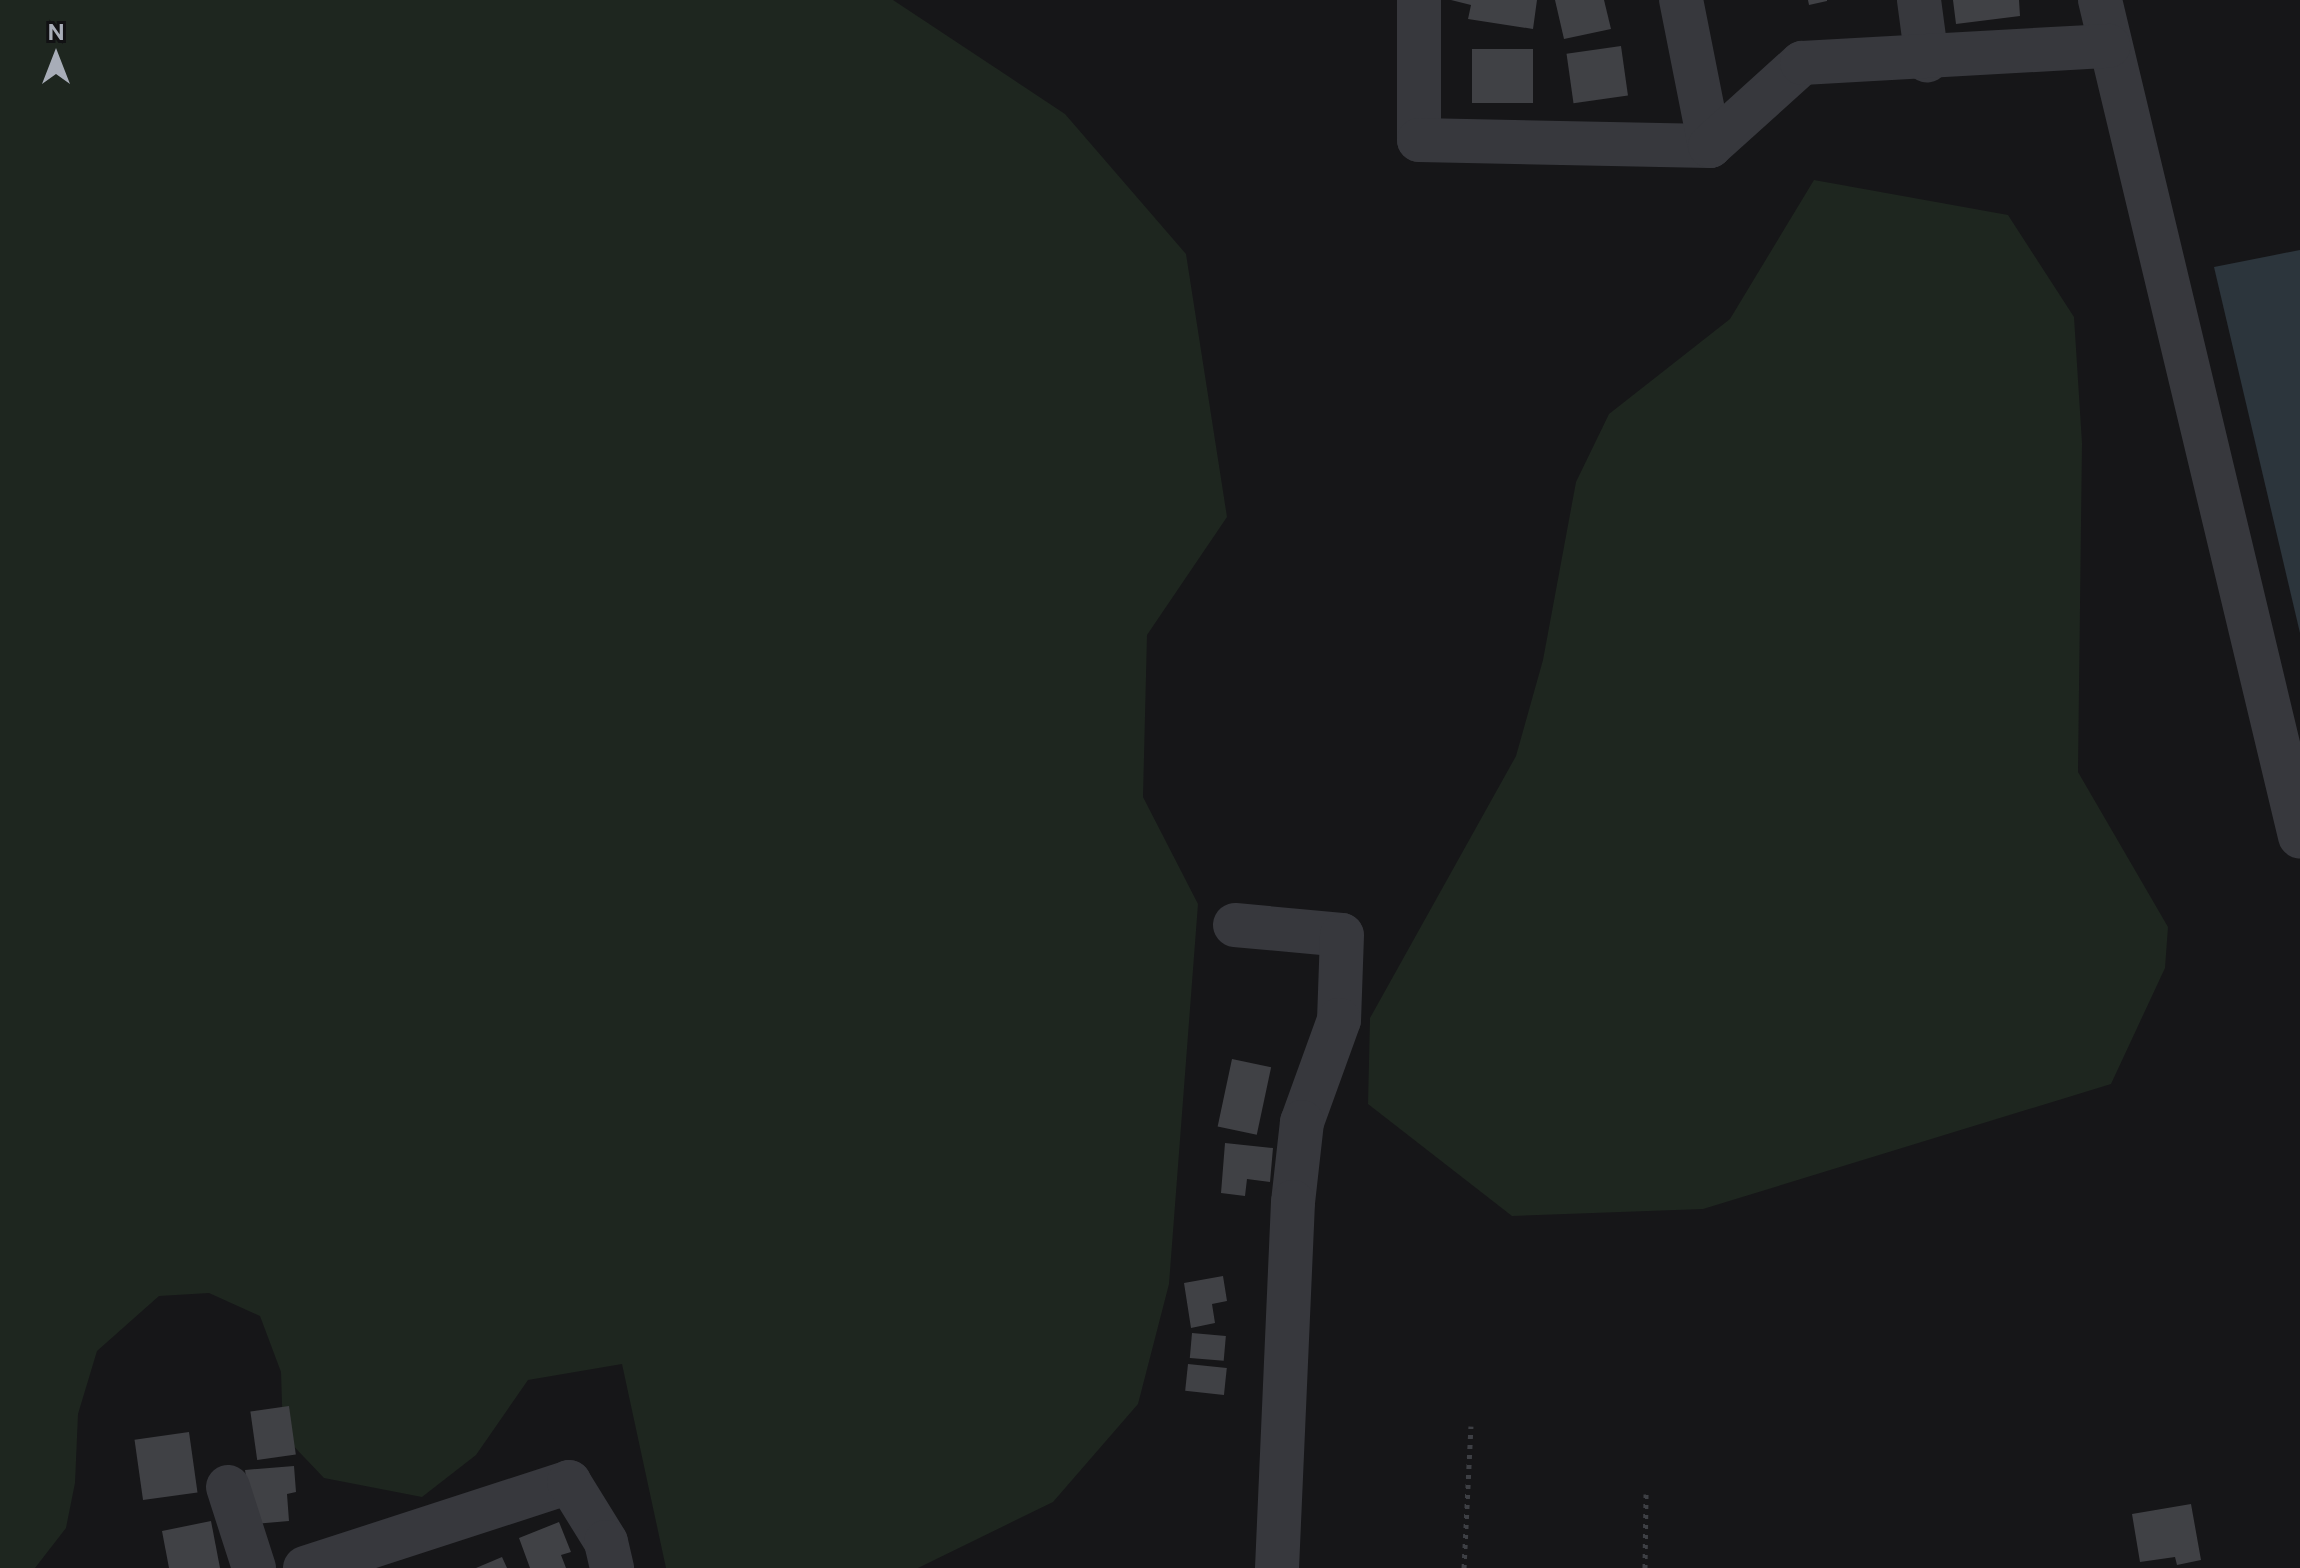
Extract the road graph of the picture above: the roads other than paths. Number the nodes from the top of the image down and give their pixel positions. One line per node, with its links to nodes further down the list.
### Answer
1 (1419, 0): 7 (street)
2 (1681, 0): 7 (street)
3 (1919, 0): 6 (street)
4 (2100, 0): 5 (street)
5 (2109, 46): 6 (street); 8 (street)
6 (1927, 60): 7 (street)
7 (1710, 146)
8 (2300, 836)
9 (1235, 925): 14 (street)
10 (228, 1487): 11 (street)
11 (254, 1568)
12 (305, 1568): 13 (street)
13 (612, 1568)
14 (1277, 1568)

